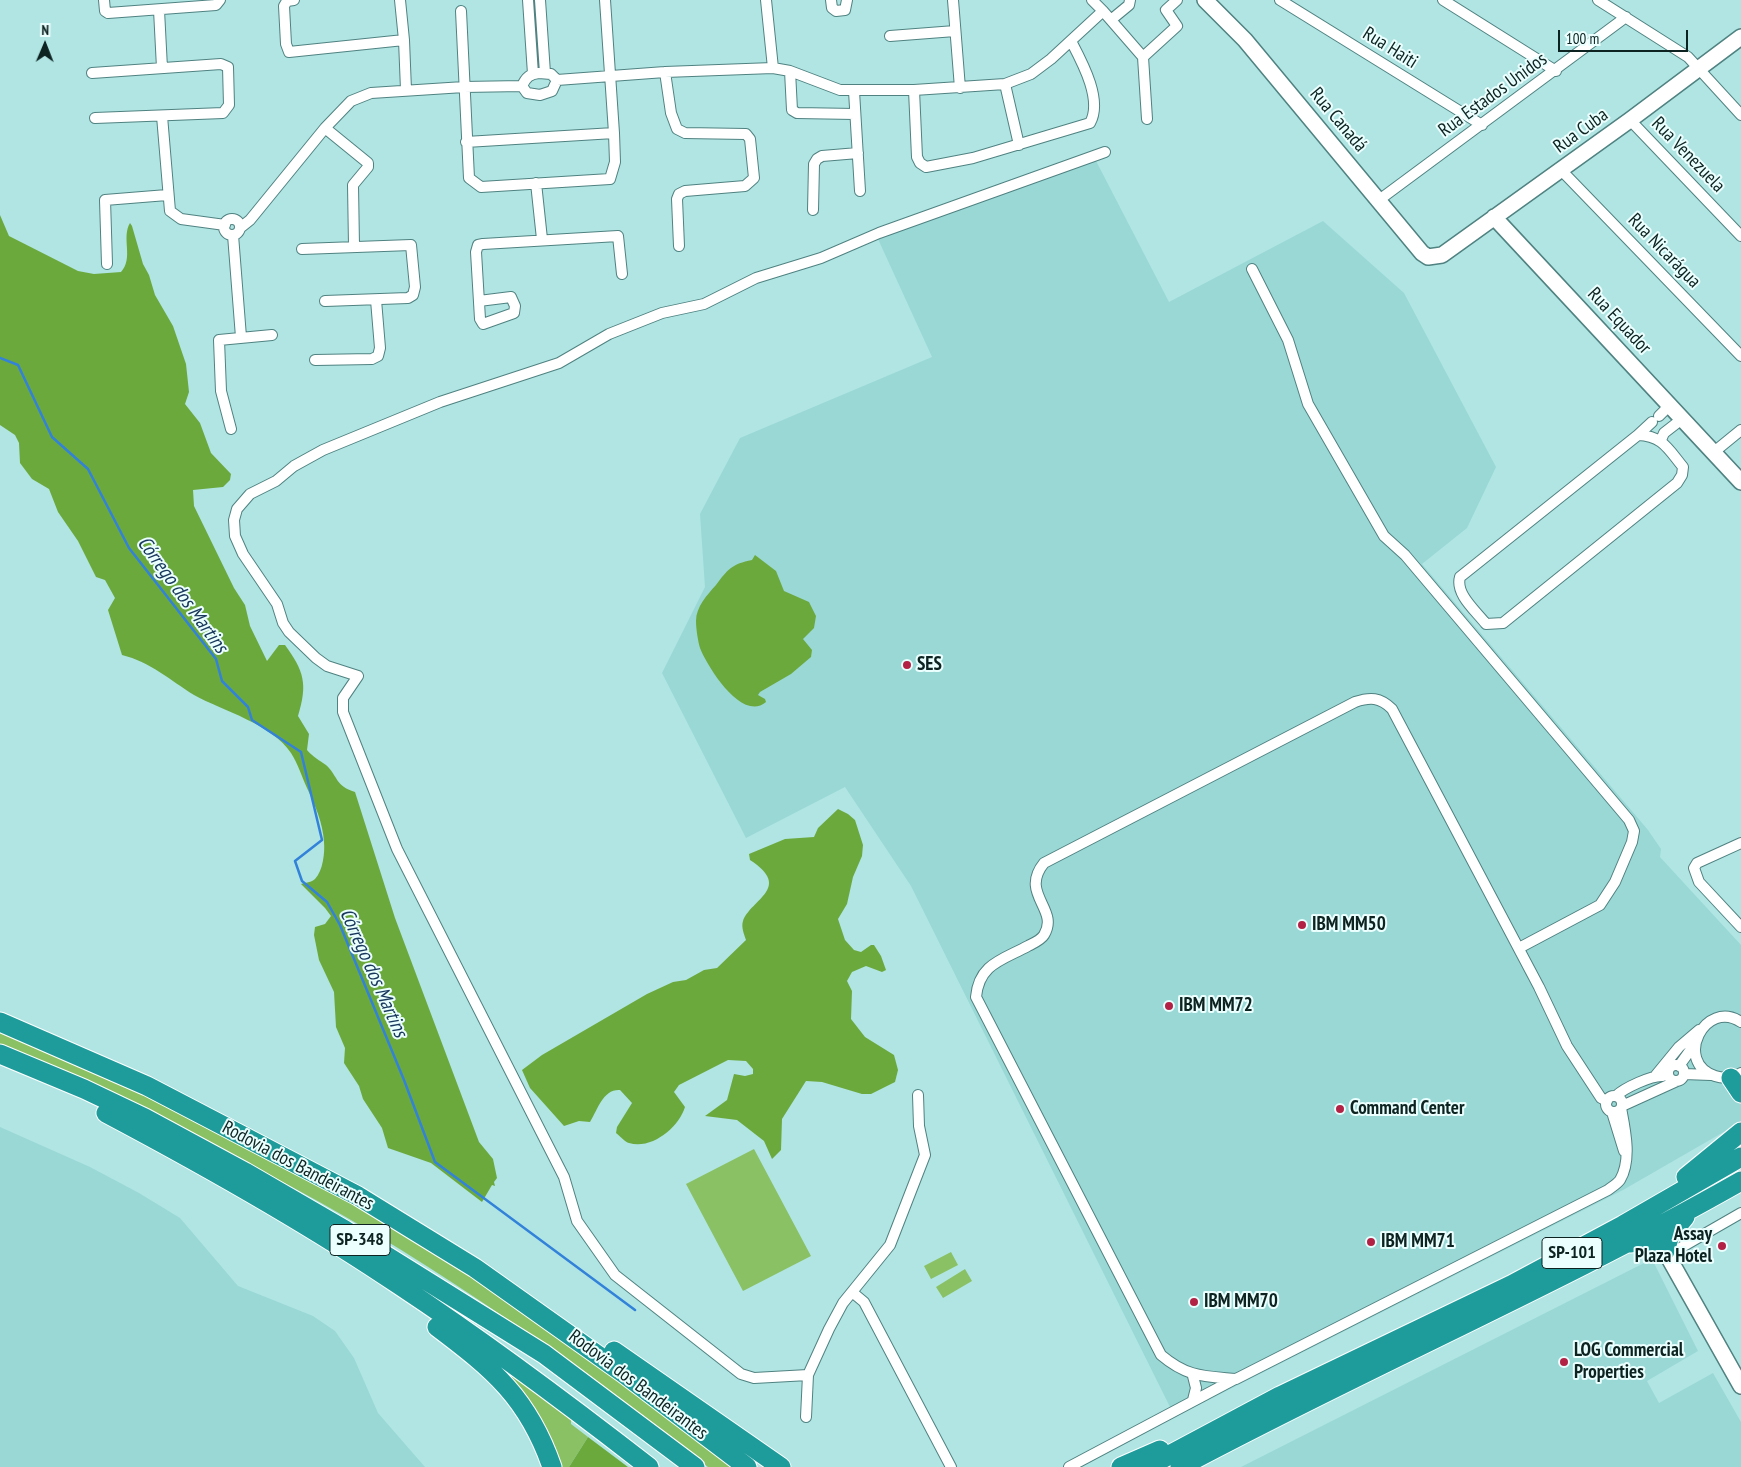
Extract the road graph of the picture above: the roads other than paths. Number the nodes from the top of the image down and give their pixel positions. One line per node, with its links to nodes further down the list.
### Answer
1 (104, 0): 19 (street)
2 (220, 0): 19 (street)
3 (294, 0): 27 (street)
4 (400, 0): 27 (street)
5 (528, 0): 38 (street)
6 (540, 0): 37 (street)
7 (604, 0): 39 (street)
8 (766, 0): 31 (street)
9 (831, 0): 10 (street)
10 (847, 0)
11 (952, 0): 24 (street)
12 (1092, 0): 21 (street)
13 (1130, 0): 23 (street)
14 (1177, 0): 29 (street)
15 (1205, 0): 65 (main road, Rua Canadá)
16 (1280, 0): 54 (street, Rua Haiti)
17 (1442, 0): 34 (street)
18 (1598, 0): 22 (street)
19 (159, 10): 30 (street)
20 (461, 11): 43 (street)
21 (1103, 11): 23 (street); 28 (street)
22 (1626, 17): 32 (street); 34 (street, Rua Estados Unidos)
23 (1112, 19): 29 (street)
24 (955, 31): 25 (street); 44 (street)
25 (890, 36)
26 (1741, 37): 32 (main road, Rua Cuba)
27 (404, 40): 45 (street)
28 (1071, 41): 41 (street); 58 (street)
29 (1144, 57): 52 (street)
30 (162, 68): 36 (street); 50 (street)
31 (773, 68): 33 (street); 35 (street)
32 (1697, 68): 49 (street); 53 (main road, Rua Cuba)
33 (790, 71): 47 (street); 48 (street)
34 (1556, 71): 54 (street, Rua Estados Unidos)
35 (665, 72): 39 (street); 72 (street)
36 (92, 73)
37 (545, 73): 38 (street); 40 (street)
38 (534, 74): 42 (street)
39 (610, 77): 40 (street); 56 (street)
40 (557, 80): 42 (street)
41 (1005, 84): 44 (street); 58 (street)
42 (522, 86): 43 (street)
43 (464, 87): 45 (street); 57 (street)
44 (960, 88): 46 (street)
45 (406, 90): 55 (street)
46 (914, 90): 47 (street); 58 (street)
47 (854, 91): 48 (street)
48 (855, 114): 59 (street)
49 (1741, 115)
50 (162, 116): 51 (street); 64 (street)
51 (95, 118)
52 (1147, 119)
53 (1630, 120): 61 (main road, Rua Cuba); 69 (street, Rua Venezuela)
54 (1482, 125): 65 (street, Rua Estados Unidos)
55 (325, 128): 68 (street); 71 (street)
56 (614, 133): 57 (street); 62 (street)
57 (466, 142): 62 (street)
58 (1019, 145)
59 (858, 152): 63 (street); 66 (street)
60 (1105, 152): 119 (street)
61 (1561, 170): 67 (main road, Rua Cuba); 83 (street, Rua Nicarágua)
62 (536, 183): 70 (street)
63 (860, 192)
64 (167, 195): 68 (street); 75 (street)
65 (1379, 200): 74 (main road, Rua Canadá)
66 (813, 210)
67 (1494, 217): 74 (main road, Rua Cuba); 85 (main road, Rua Equador)
68 (232, 228): 82 (street)
69 (1741, 236)
70 (542, 239): 77 (street); 79 (street)
71 (354, 246): 73 (street); 78 (street)
72 (679, 246)
73 (302, 249)
74 (1442, 255)
75 (107, 264)
76 (1252, 269): 95 (street)
77 (622, 274)
78 (376, 300): 80 (street); 84 (street)
79 (479, 300)
80 (325, 301)
81 (272, 335): 82 (street)
82 (241, 337): 87 (street)
83 (1741, 356)
84 (316, 360)
85 (1670, 405): 86 (main road, Rua Equador); 89 (street)
86 (1682, 418): 90 (street); 91 (main road, Rua Equador)
87 (230, 429)
88 (1741, 430): 91 (street)
89 (1638, 435): 90 (street); 90 (street)
90 (1661, 440)
91 (1714, 452): 92 (main road, Rua Equador)
92 (1741, 482)
93 (1741, 842): 94 (street)
94 (1741, 927)
95 (1519, 948): 106 (street); 120 (street)
96 (0, 1022): 117 (highway, Rodovia dos Bandeirantes / SP-348)
97 (1741, 1022): 98 (street)
98 (1702, 1028): 99 (street); 103 (street)
99 (1694, 1045): 102 (street); 104 (street)
100 (0, 1054): 101 (highway, Rodovia dos Bandeirantes / SP-348)
101 (28, 1066): 114 (highway); 129 (highway, Rodovia dos Bandeirantes / SP-348)
102 (1680, 1074): 103 (street); 104 (street); 107 (street)
103 (1656, 1075): 106 (street)
104 (1732, 1080)
105 (918, 1095): 118 (street)
106 (1612, 1098): 107 (street)
107 (1618, 1109): 121 (street)
108 (1741, 1132): 113 (highway)
109 (1741, 1157): 113 (highway, SP-101)
110 (1741, 1181): 111 (highway, SP-101)
111 (1690, 1210): 115 (highway, SP-101); 116 (highway)
112 (1741, 1213): 116 (street)
113 (1623, 1226): 123 (highway, SP-101)
114 (312, 1230): 127 (highway); 128 (highway)
115 (1621, 1247): 116 (highway); 126 (highway, SP-101)
116 (1666, 1253): 122 (main road)
117 (475, 1268): 130 (highway, Rodovia dos Bandeirantes / SP-348); 131 (highway)
118 (852, 1292): 119 (street); 132 (street)
119 (808, 1375): 125 (street)
120 (1193, 1376): 121 (street); 124 (street)
121 (1236, 1379): 124 (street)
122 (1741, 1386)
123 (1280, 1396): 134 (highway); 135 (highway, SP-101)
124 (1194, 1400): 133 (street)
125 (806, 1418)
126 (1253, 1428): 136 (highway, SP-101); 137 (highway)
127 (552, 1467)
128 (649, 1467)
129 (695, 1467)
130 (747, 1467)
131 (782, 1467)
132 (951, 1467)
133 (1069, 1467)
134 (1121, 1467)
135 (1147, 1467)
136 (1180, 1467)
137 (1196, 1467)

